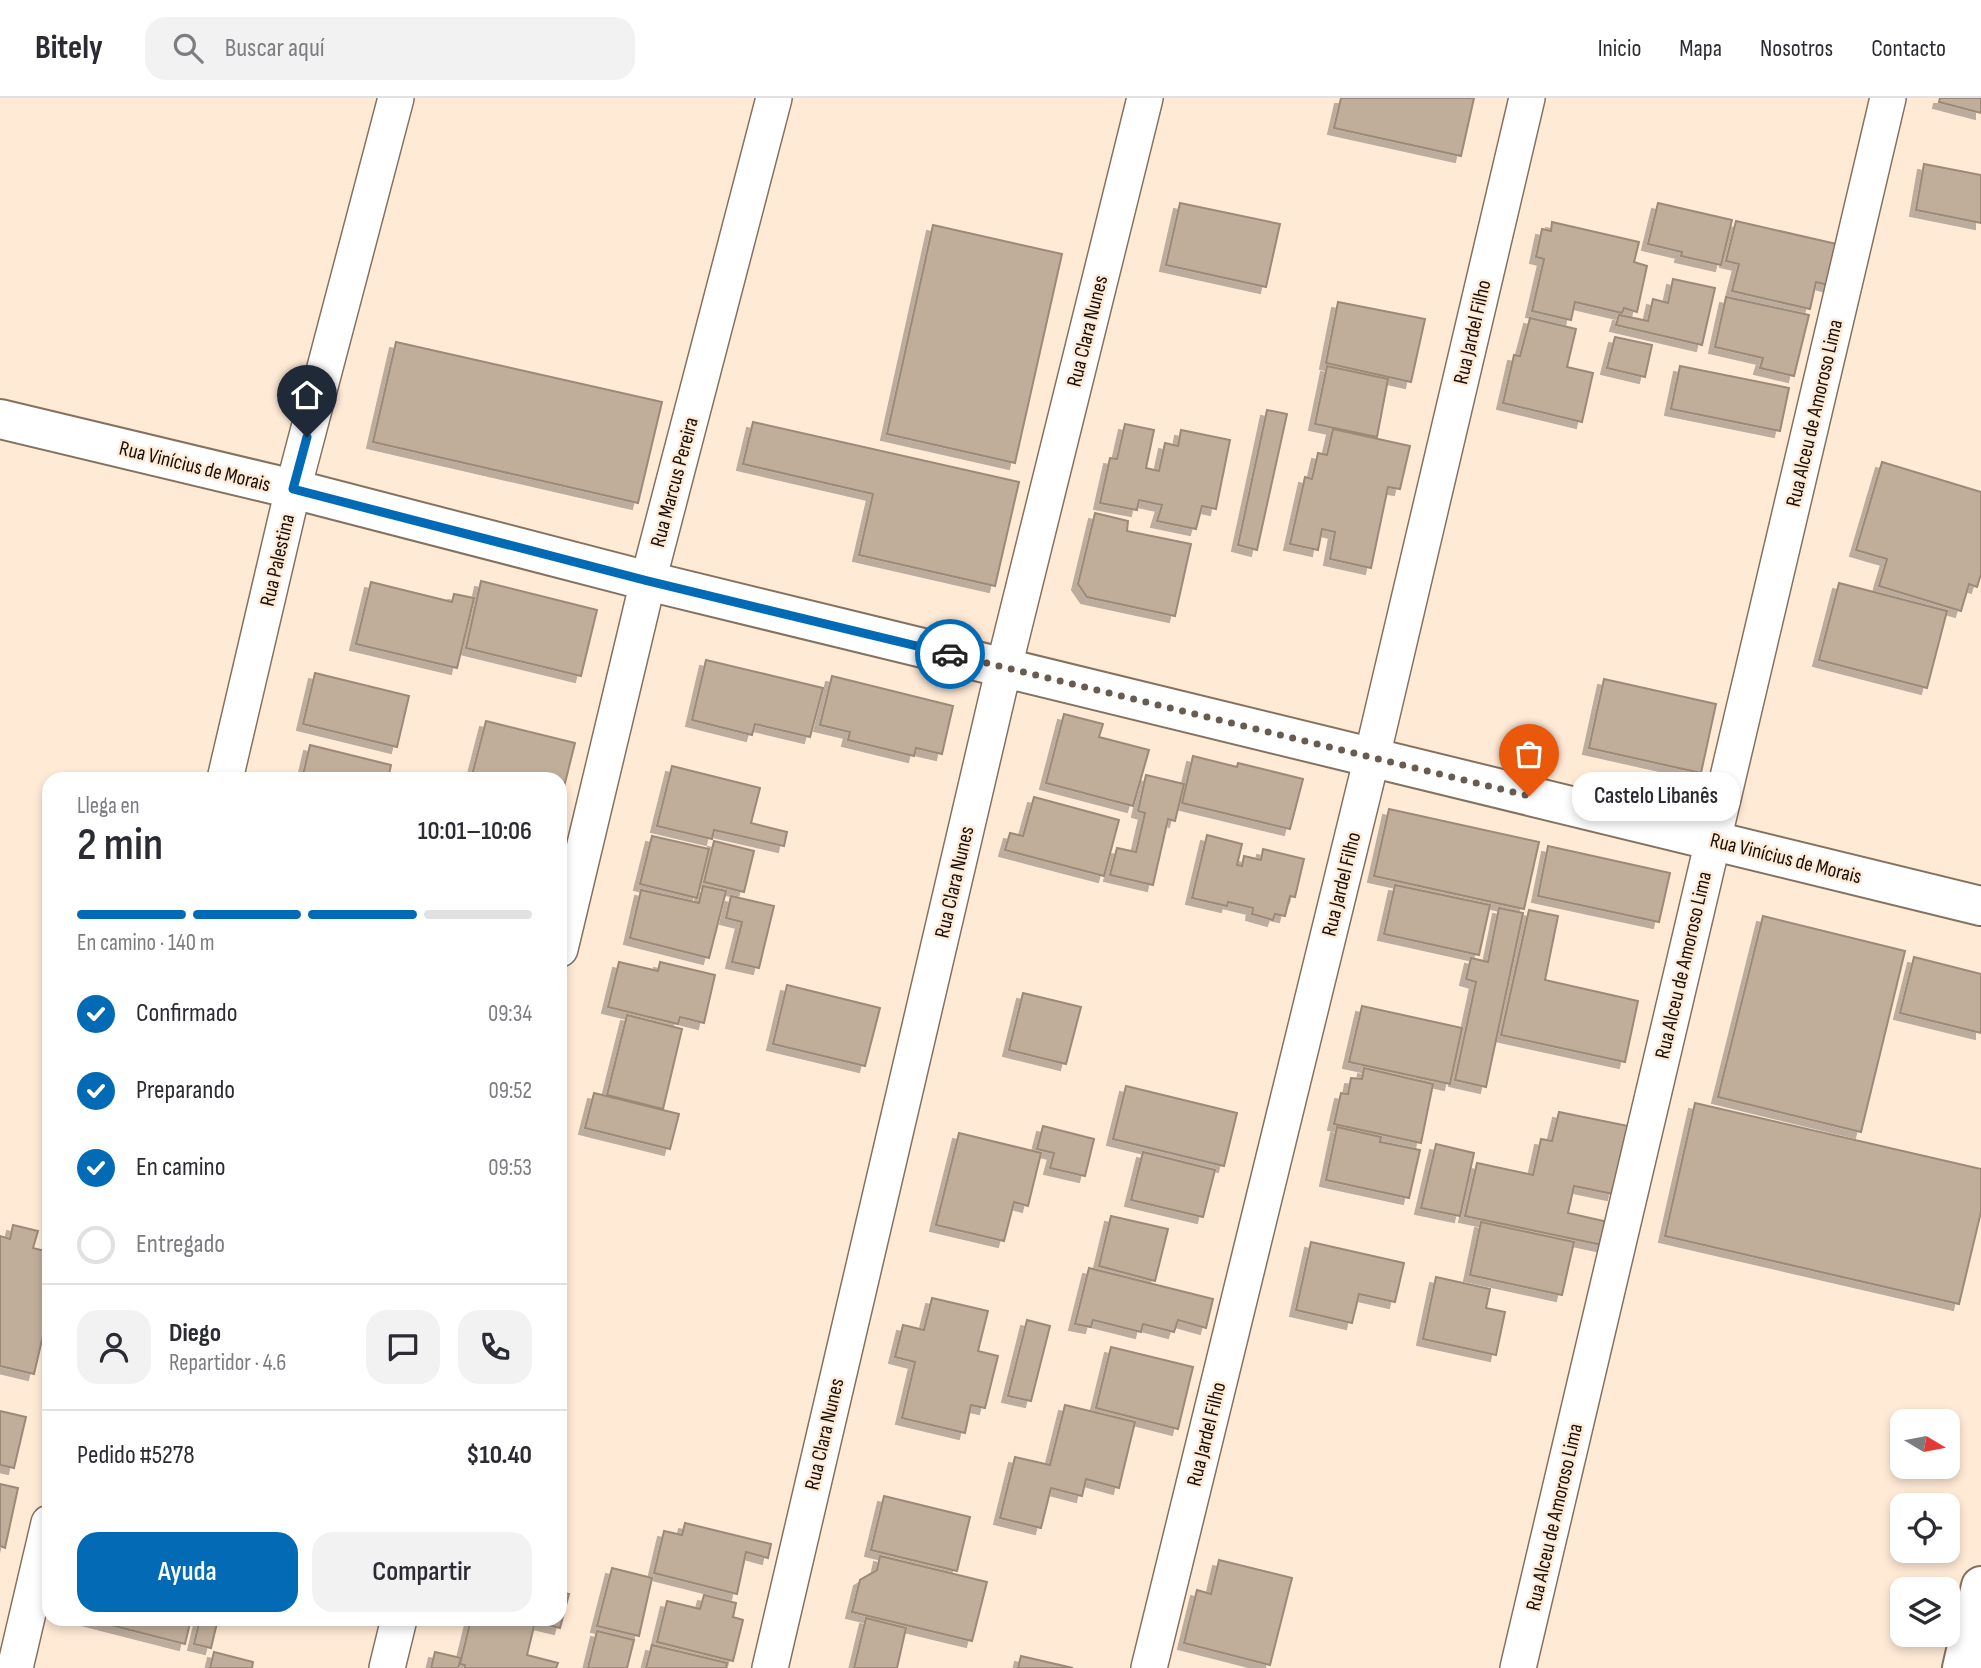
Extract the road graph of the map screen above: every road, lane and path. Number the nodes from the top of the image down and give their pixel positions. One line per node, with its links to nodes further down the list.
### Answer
1 (396, 98): 7 (street, Rua Palestina)
2 (774, 98): 8 (street, Rua Marcus Pereira)
3 (1145, 98): 9 (street, Rua Clara Nunes)
4 (1527, 98): 10 (street, Rua Jardel Filho)
5 (1888, 98): 12 (street, Rua Alceu de Amoroso Lima)
6 (0, 419): 7 (street, Rua Vinícius de Morais)
7 (293, 489): 8 (street, Rua Vinícius de Morais); 11 (street, Rua Palestina)
8 (648, 581): 9 (street, Rua Vinícius de Morais); 14 (street, Rua Marcus Pereira)
9 (1004, 667): 10 (street, Rua Vinícius de Morais); 20 (street, Rua Clara Nunes)
10 (1372, 757): 12 (street, Rua Vinícius de Morais); 21 (street, Rua Jardel Filho)
11 (227, 772)
12 (1713, 841): 13 (street, Rua Vinícius de Morais); 22 (street, Rua Alceu de Amoroso Lima)
13 (1981, 906)
14 (567, 920)
15 (42, 1552): 18 (street)
16 (1981, 1586): 23 (street)
17 (397, 1626): 19 (street)
18 (15, 1668)
19 (387, 1668)
20 (770, 1668)
21 (1149, 1668)
22 (1518, 1668)
23 (1962, 1668)

